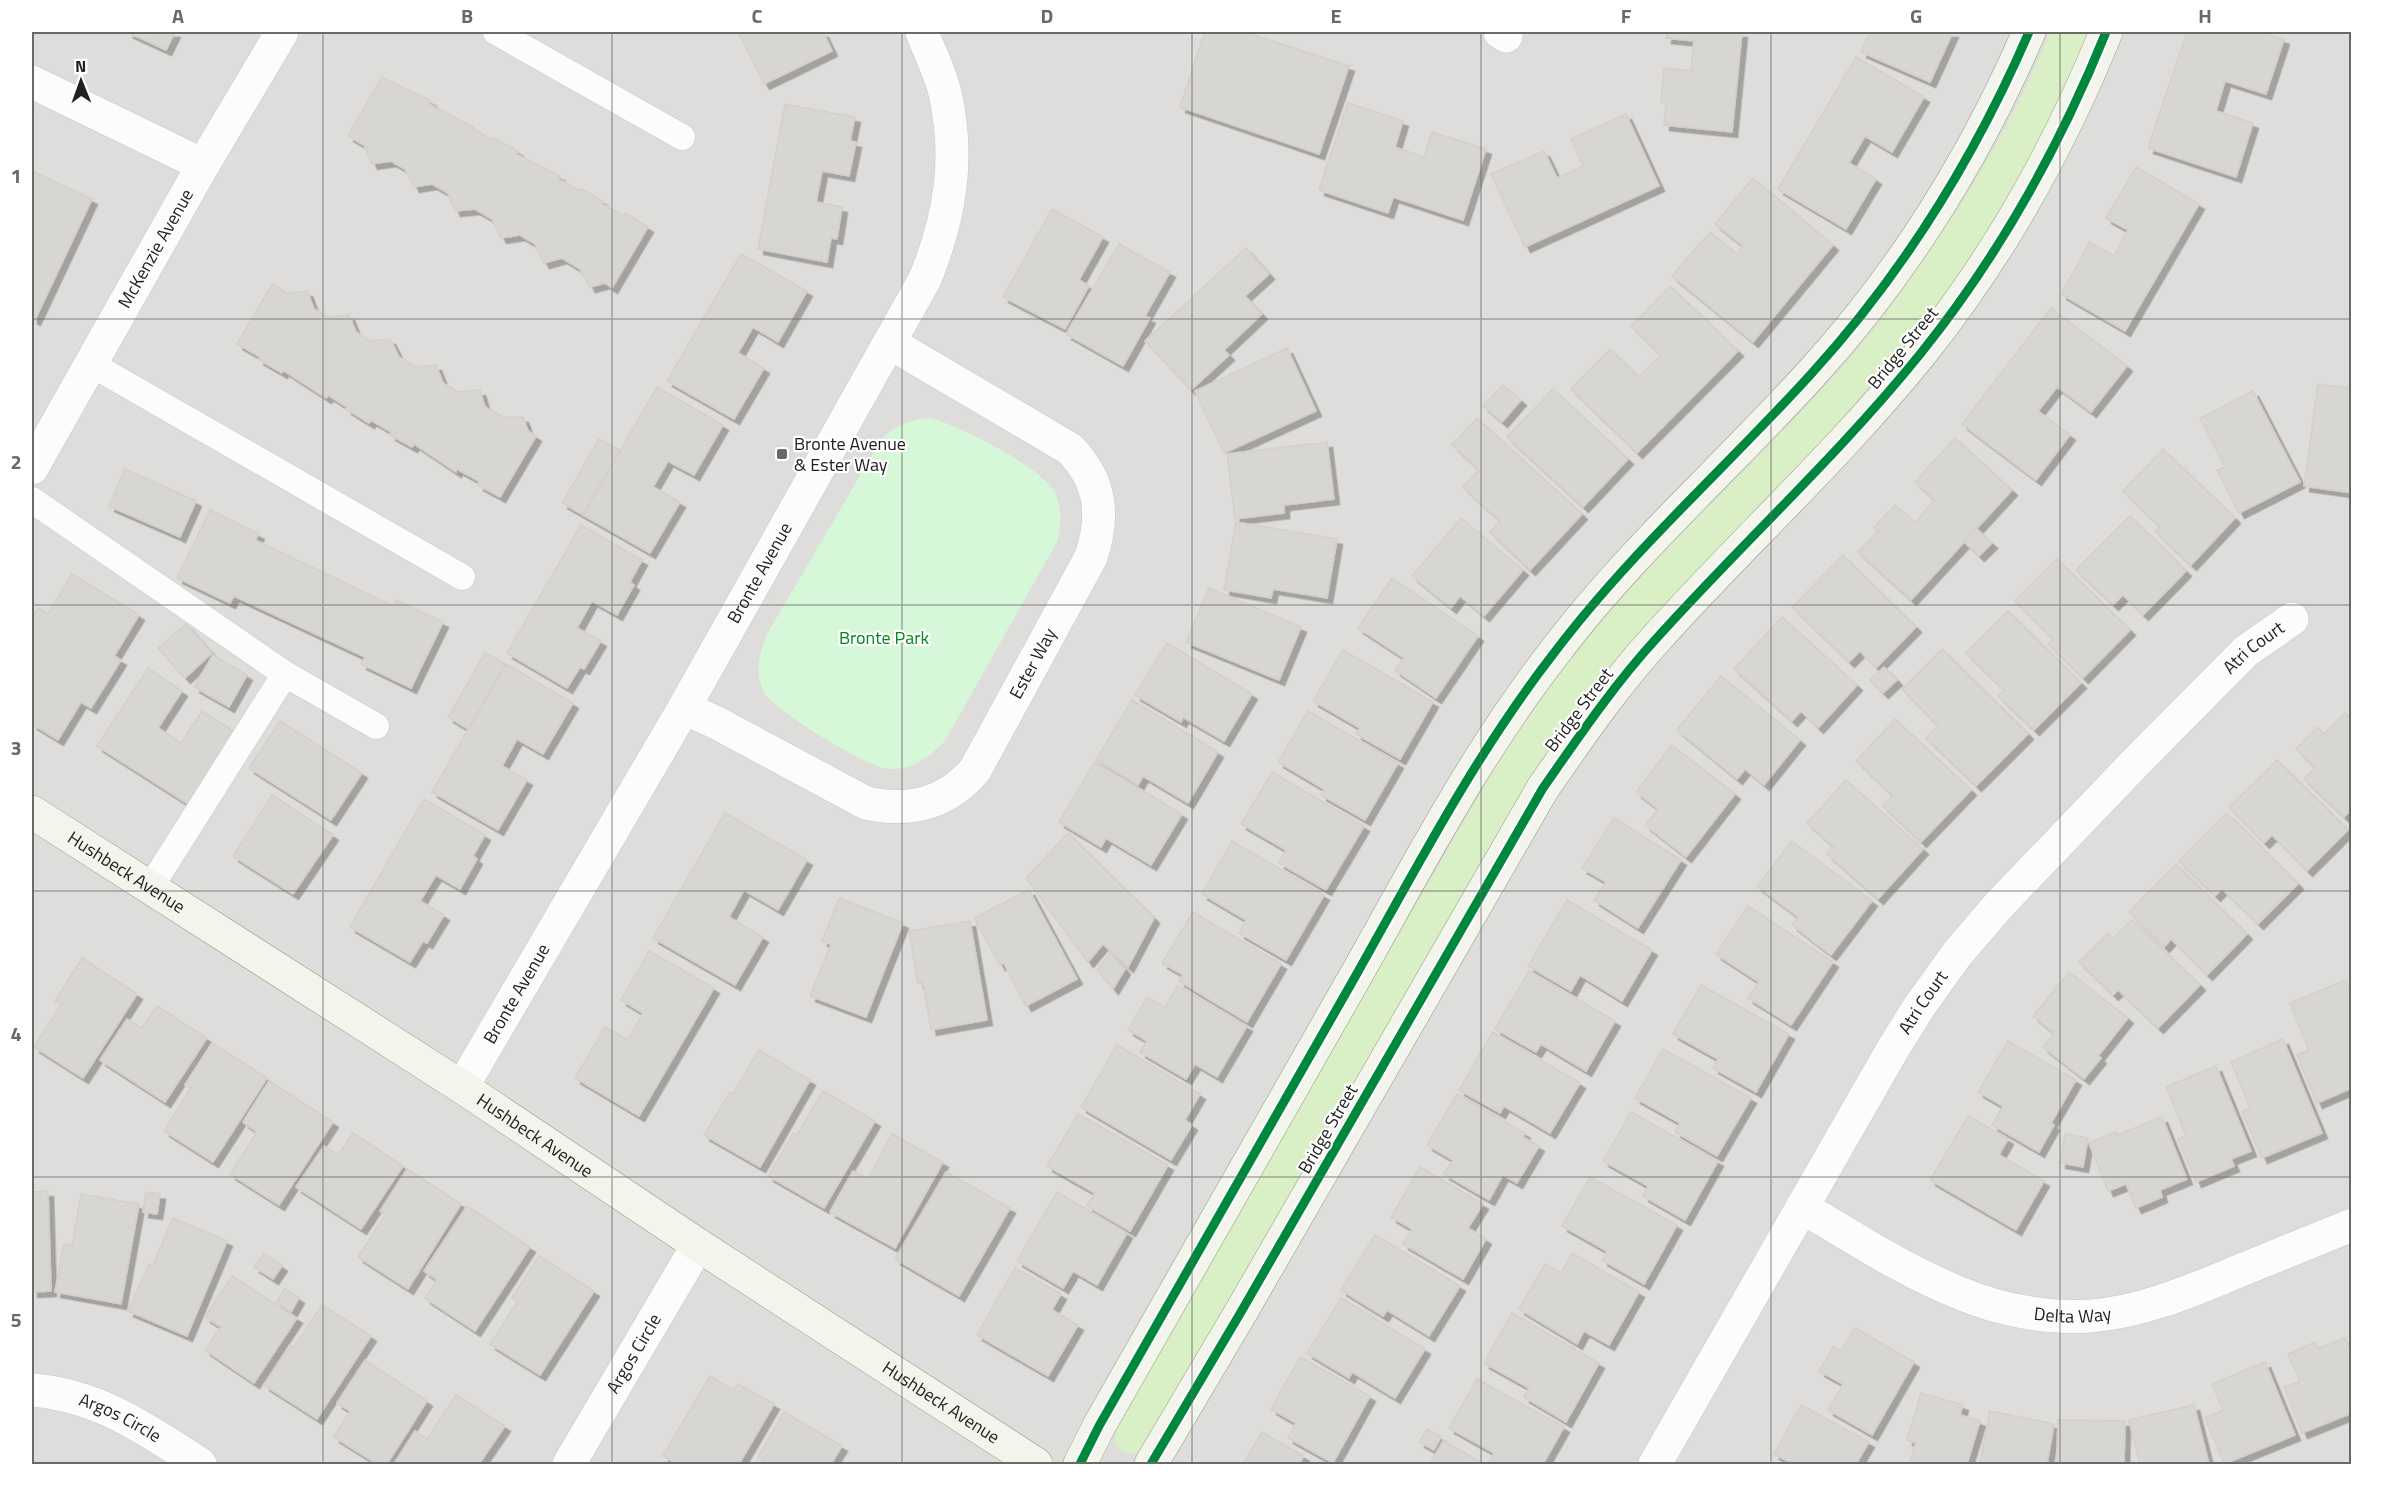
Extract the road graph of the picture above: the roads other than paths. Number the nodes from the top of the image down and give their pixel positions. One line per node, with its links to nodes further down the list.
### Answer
1 (282, 32): 8 (street, McKenzie Avenue)
2 (496, 32): 7 (lane)
3 (922, 32): 9 (street, Bronte Avenue)
4 (2029, 32): 28 (street)
5 (2106, 32): 29 (street, Bridge Street)
6 (32, 82): 8 (street)
7 (682, 137)
8 (203, 165): 10 (street, McKenzie Avenue)
9 (890, 343): 16 (street, Bronte Avenue); 16 (street, Ester Way)
10 (90, 364): 11 (street, McKenzie Avenue); 13 (lane)
11 (32, 468)
12 (32, 501): 15 (lane)
13 (462, 577)
14 (2292, 619): 21 (street, Atri Court)
15 (285, 674): 17 (lane); 19 (lane)
16 (684, 708): 20 (street, Bronte Avenue)
17 (376, 726)
18 (32, 812): 19 (street, Hushbeck Avenue)
19 (150, 888): 20 (street, Hushbeck Avenue)
20 (462, 1087): 23 (street, Hushbeck Avenue)
21 (1802, 1208): 22 (street, Delta Way); 30 (street, Atri Court)
22 (2352, 1225)
23 (698, 1245): 26 (street, Argos Circle); 27 (street, Hushbeck Avenue)
24 (32, 1390): 25 (street, Argos Circle)
25 (200, 1464)
26 (569, 1464)
27 (1036, 1464)
28 (1080, 1464)
29 (1151, 1464)
30 (1655, 1464)

